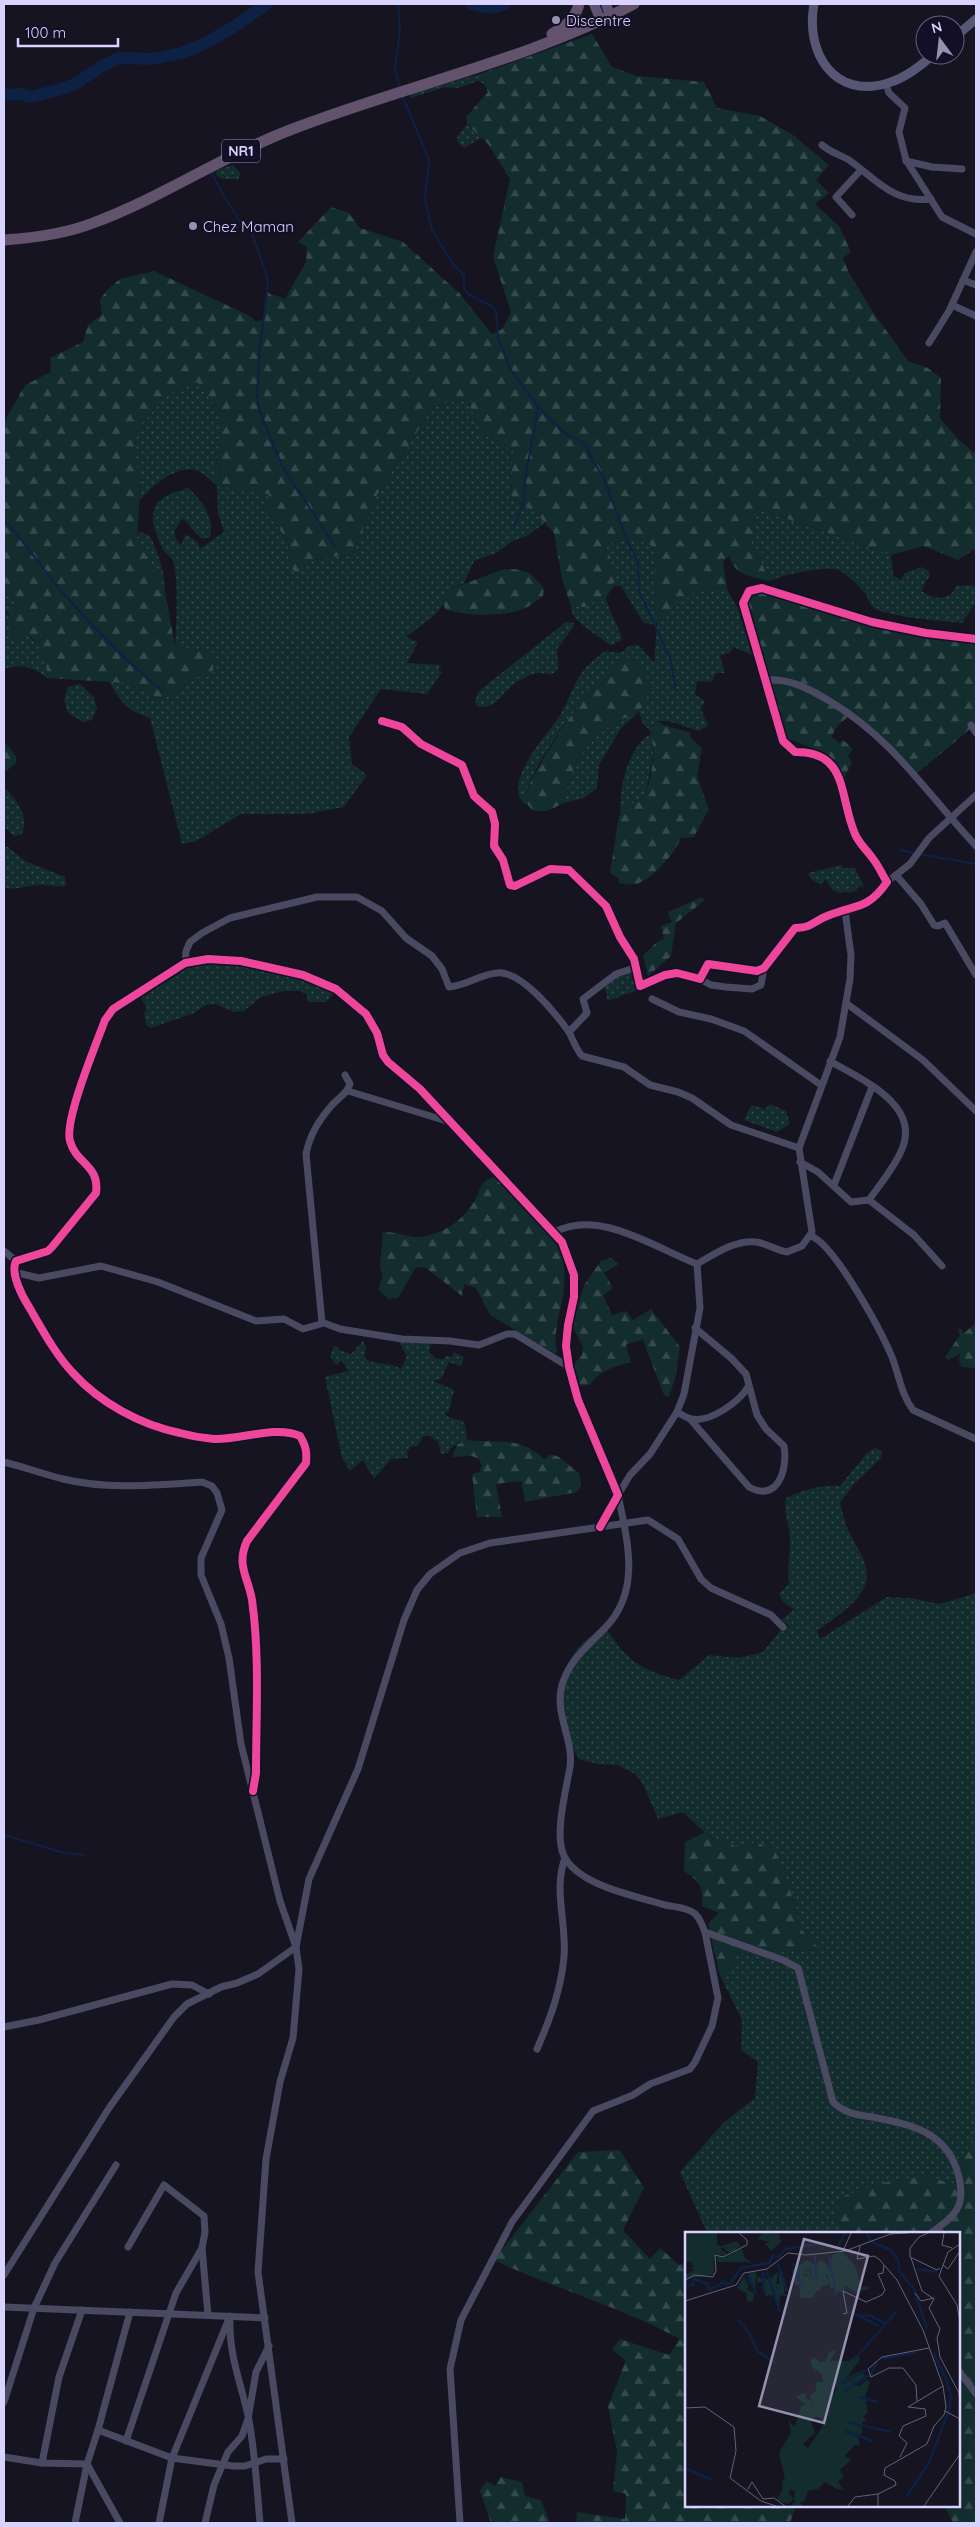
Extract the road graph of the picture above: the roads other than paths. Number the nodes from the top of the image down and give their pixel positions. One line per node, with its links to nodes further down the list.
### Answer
1 (580, 4): 9 (highway)
2 (594, 4): 6 (main road)
3 (625, 4): 6 (highway, NR1)
4 (634, 4): 6 (highway, NR1)
5 (814, 4): 12 (main road)
6 (605, 13): 9 (highway, NR1); 10 (highway, NR1)
7 (976, 20): 8 (main road)
8 (965, 29)
9 (549, 36): 10 (highway, NR1)
10 (495, 61): 20 (highway, NR1)
11 (920, 65): 12 (main road)
12 (886, 84): 14 (street)
13 (822, 145): 16 (street)
14 (906, 160): 15 (street); 17 (street)
15 (962, 169)
16 (860, 171): 17 (street); 18 (street)
17 (931, 199): 19 (street)
18 (852, 215)
19 (976, 234)
20 (4, 240)
21 (976, 252): 22 (street)
22 (963, 280): 23 (street); 24 (street)
23 (976, 285)
24 (952, 305): 25 (street); 26 (street)
25 (976, 316)
26 (929, 343)
27 (974, 641): 28 (street)
28 (764, 680): 33 (street); 36 (street)
29 (382, 720): 39 (street)
30 (971, 725): 31 (street)
31 (976, 733)
32 (976, 795): 33 (street)
33 (951, 819): 34 (street); 35 (street)
34 (976, 846)
35 (896, 875): 36 (street); 41 (street)
36 (887, 882): 37 (street)
37 (845, 911): 40 (street); 44 (street)
38 (185, 963): 45 (street); 52 (street); 60 (street)
39 (636, 968): 42 (street); 45 (street)
40 (764, 968): 42 (street); 42 (street)
41 (976, 976)
42 (700, 978)
43 (652, 1000): 48 (street)
44 (846, 1003): 46 (street); 51 (street)
45 (569, 1032): 53 (street)
46 (830, 1061): 48 (street); 49 (street)
47 (345, 1075): 50 (street)
48 (821, 1085): 53 (street)
49 (872, 1087): 55 (street); 56 (street)
50 (348, 1091): 52 (street); 64 (street)
51 (976, 1111)
52 (450, 1123): 57 (street)
53 (799, 1148): 54 (street)
54 (800, 1162): 55 (street); 58 (street)
55 (834, 1185): 56 (street)
56 (869, 1200): 62 (street)
57 (555, 1232): 61 (street); 66 (street)
58 (811, 1236): 61 (street); 70 (street)
59 (4, 1251): 60 (street)
60 (16, 1261): 63 (street)
61 (696, 1264): 65 (street)
62 (942, 1266)
63 (14, 1272): 64 (street); 76 (street)
64 (322, 1323): 66 (street)
65 (695, 1328): 67 (street); 68 (street)
66 (569, 1367): 72 (street)
67 (748, 1387): 69 (street); 69 (street)
68 (677, 1412): 69 (street); 72 (street)
69 (690, 1419)
70 (976, 1439)
71 (4, 1462): 76 (street)
72 (618, 1495): 73 (street); 74 (street)
73 (624, 1522): 74 (street); 75 (street); 77 (street)
74 (600, 1527): 79 (street)
75 (783, 1627)
76 (253, 1791): 79 (street)
77 (565, 1858): 78 (street); 82 (street)
78 (705, 1932): 84 (street); 116 (street)
79 (296, 1947): 80 (street); 95 (street)
80 (209, 1994): 81 (street); 87 (street)
81 (4, 2027)
82 (537, 2049)
83 (116, 2165): 89 (street)
84 (932, 2232)
85 (128, 2247): 86 (street)
86 (202, 2248): 92 (street); 93 (street)
87 (4, 2275)
88 (4, 2307): 89 (street)
89 (34, 2308): 90 (street); 99 (street)
90 (82, 2310): 91 (street); 107 (street)
91 (130, 2312): 92 (street); 101 (street)
92 (170, 2314): 93 (street); 102 (street)
93 (208, 2315): 94 (street)
94 (230, 2316): 95 (street); 100 (street); 104 (street)
95 (265, 2318): 96 (street)
96 (269, 2346): 100 (street); 105 (street)
97 (960, 2372): 98 (street)
98 (976, 2394)
99 (4, 2402)
100 (248, 2418): 106 (street); 109 (street)
101 (98, 2430): 102 (street); 108 (street)
102 (126, 2441): 104 (street)
103 (4, 2457): 107 (street)
104 (172, 2458): 109 (street); 112 (street)
105 (284, 2458): 106 (street); 115 (street)
106 (256, 2462): 109 (street); 114 (street)
107 (42, 2463): 108 (street)
108 (87, 2464): 110 (street); 111 (street)
109 (223, 2464): 113 (street)
110 (75, 2523)
111 (120, 2523)
112 (159, 2523)
113 (205, 2523)
114 (260, 2523)
115 (292, 2523)
116 (460, 2523)

